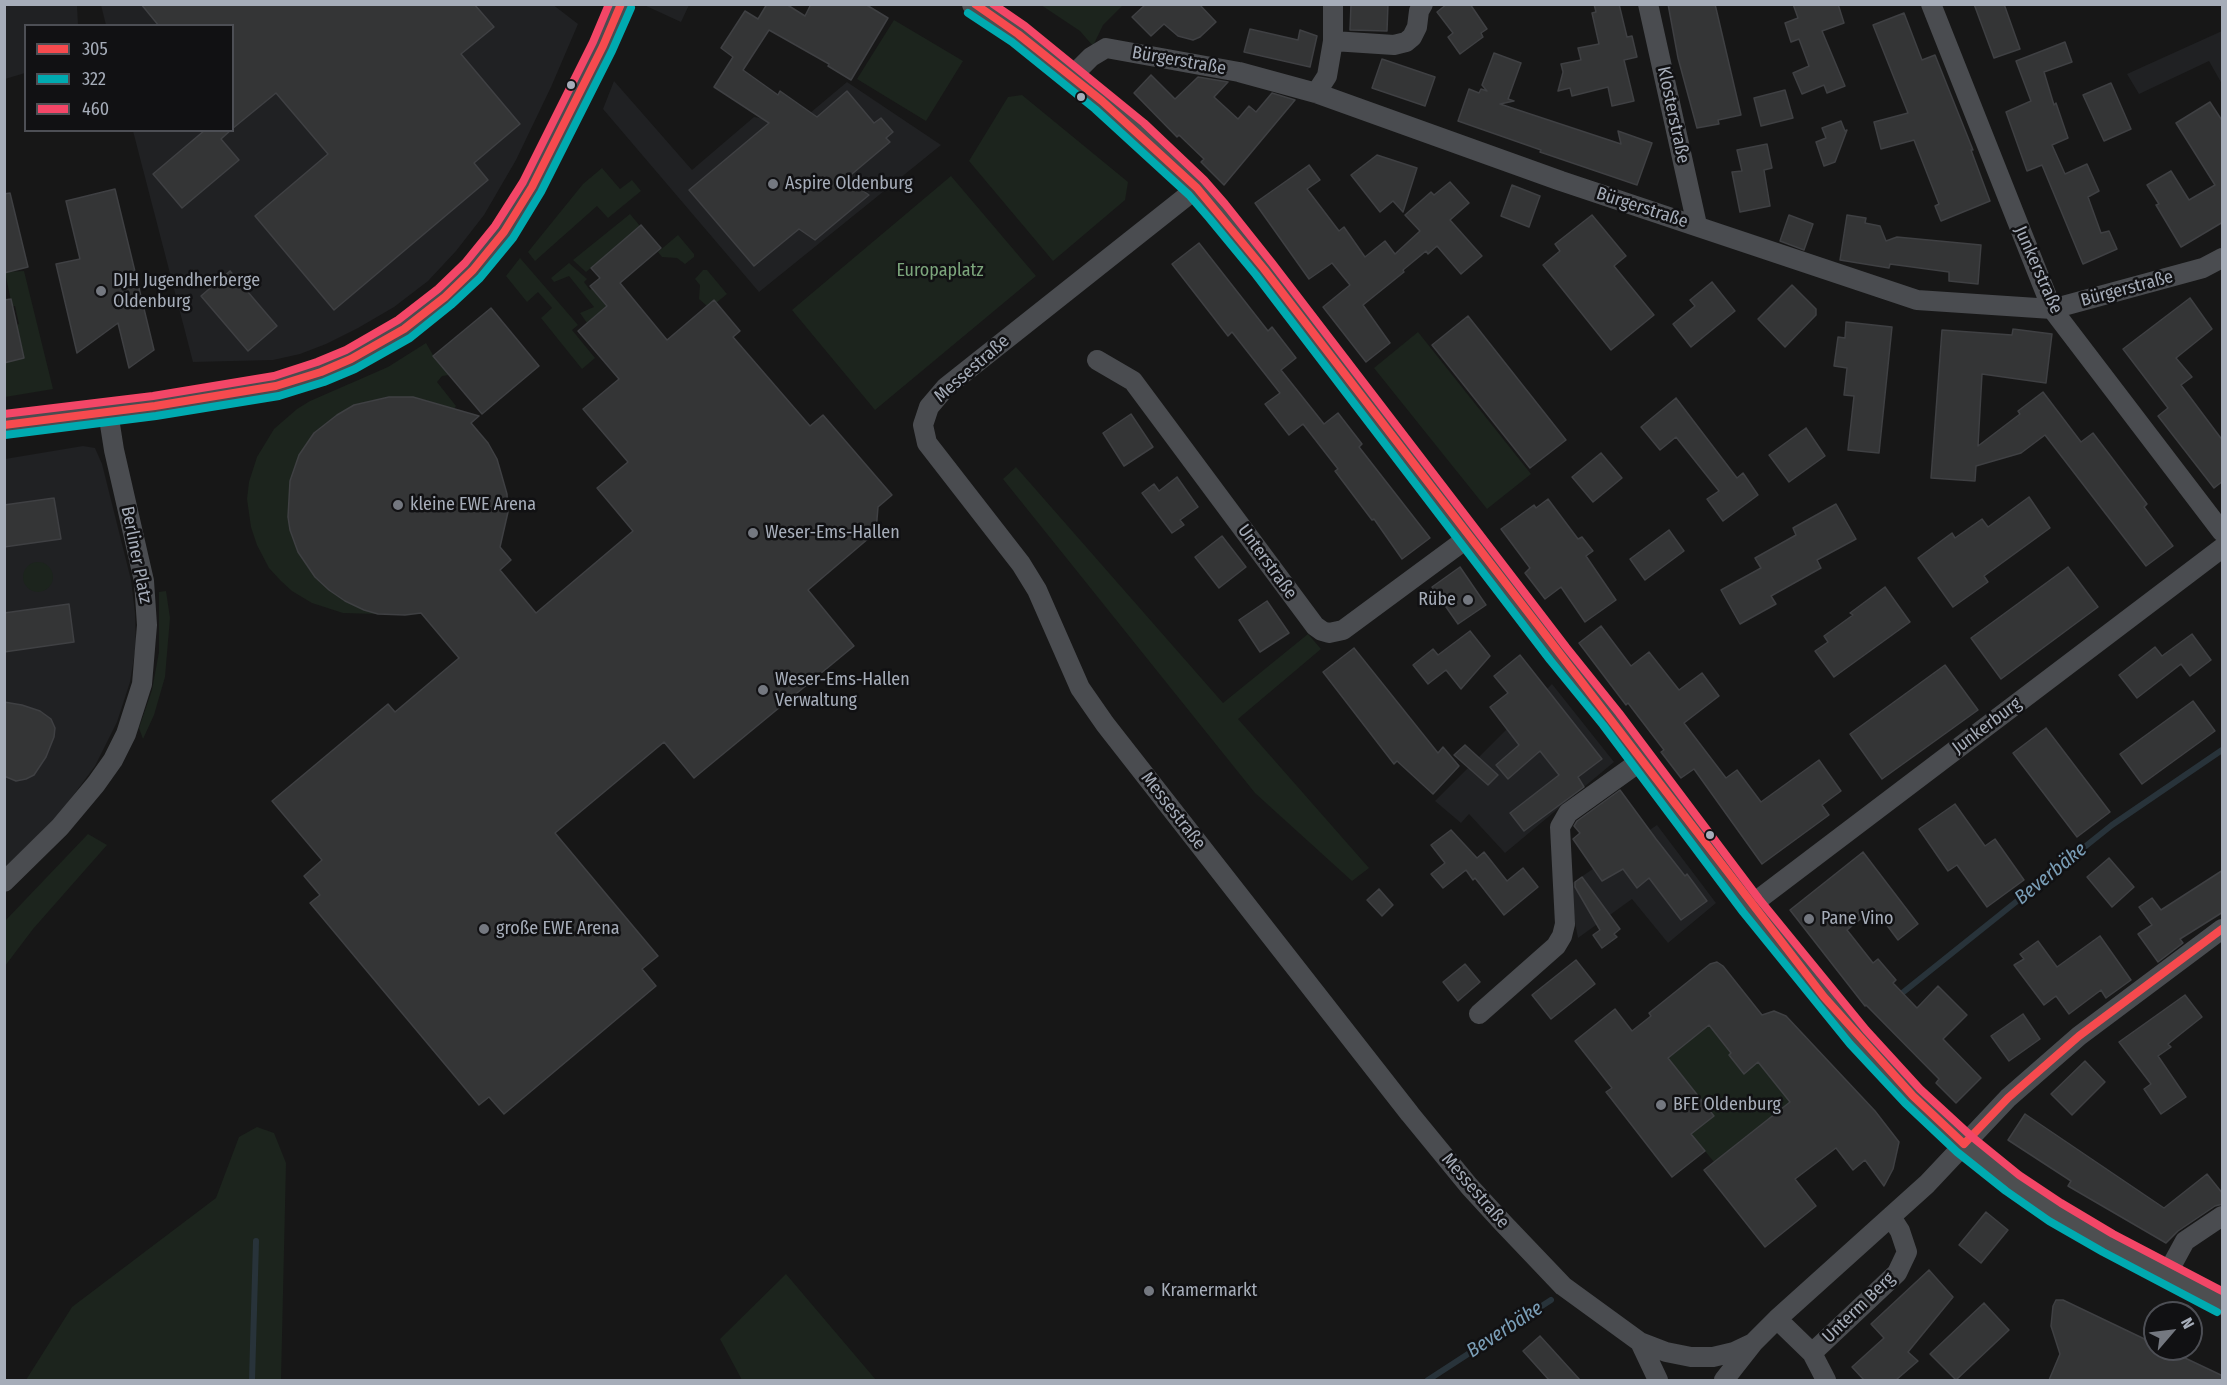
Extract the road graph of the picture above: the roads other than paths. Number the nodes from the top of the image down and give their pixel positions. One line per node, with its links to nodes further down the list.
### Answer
1 (621, 4): 15 (street)
2 (974, 4): 8 (main road)
3 (1333, 4): 7 (street)
4 (1423, 4): 7 (street)
5 (1648, 4): 11 (street, Klosterstraße)
6 (1931, 4): 13 (street, Junkerstraße)
7 (1333, 41): 9 (street)
8 (1072, 76): 9 (street, Bürgerstraße); 10 (main road)
9 (1316, 93): 11 (street, Bürgerstraße)
10 (1197, 188): 18 (main road); 31 (street, Messestraße)
11 (1697, 225): 13 (street, Bürgerstraße)
12 (2223, 258): 13 (street, Bürgerstraße)
13 (2052, 309): 17 (street, Junkerstraße)
14 (1097, 360): 18 (street, Unterstraße)
15 (108, 412): 16 (street); 21 (street, Berliner Platz)
16 (4, 425)
17 (2223, 532)
18 (1468, 537): 20 (main road)
19 (2223, 548): 22 (street, Junkerburg)
20 (1642, 760): 22 (main road); 24 (street)
21 (4, 882)
22 (1751, 905): 25 (main road)
23 (2223, 928): 25 (street)
24 (1479, 1014)
25 (1964, 1144): 27 (street); 28 (main road)
26 (2223, 1216): 28 (street)
27 (1891, 1217): 30 (street); 33 (street, Unterm Berg)
28 (2167, 1274): 29 (main road)
29 (2223, 1302)
30 (1777, 1319): 32 (street); 33 (street, Unterm Berg)
31 (1640, 1342): 32 (street, Messestraße); 34 (street)
32 (1753, 1343): 35 (street)
33 (1812, 1353): 36 (street)
34 (1658, 1380)
35 (1724, 1380)
36 (1826, 1380)

